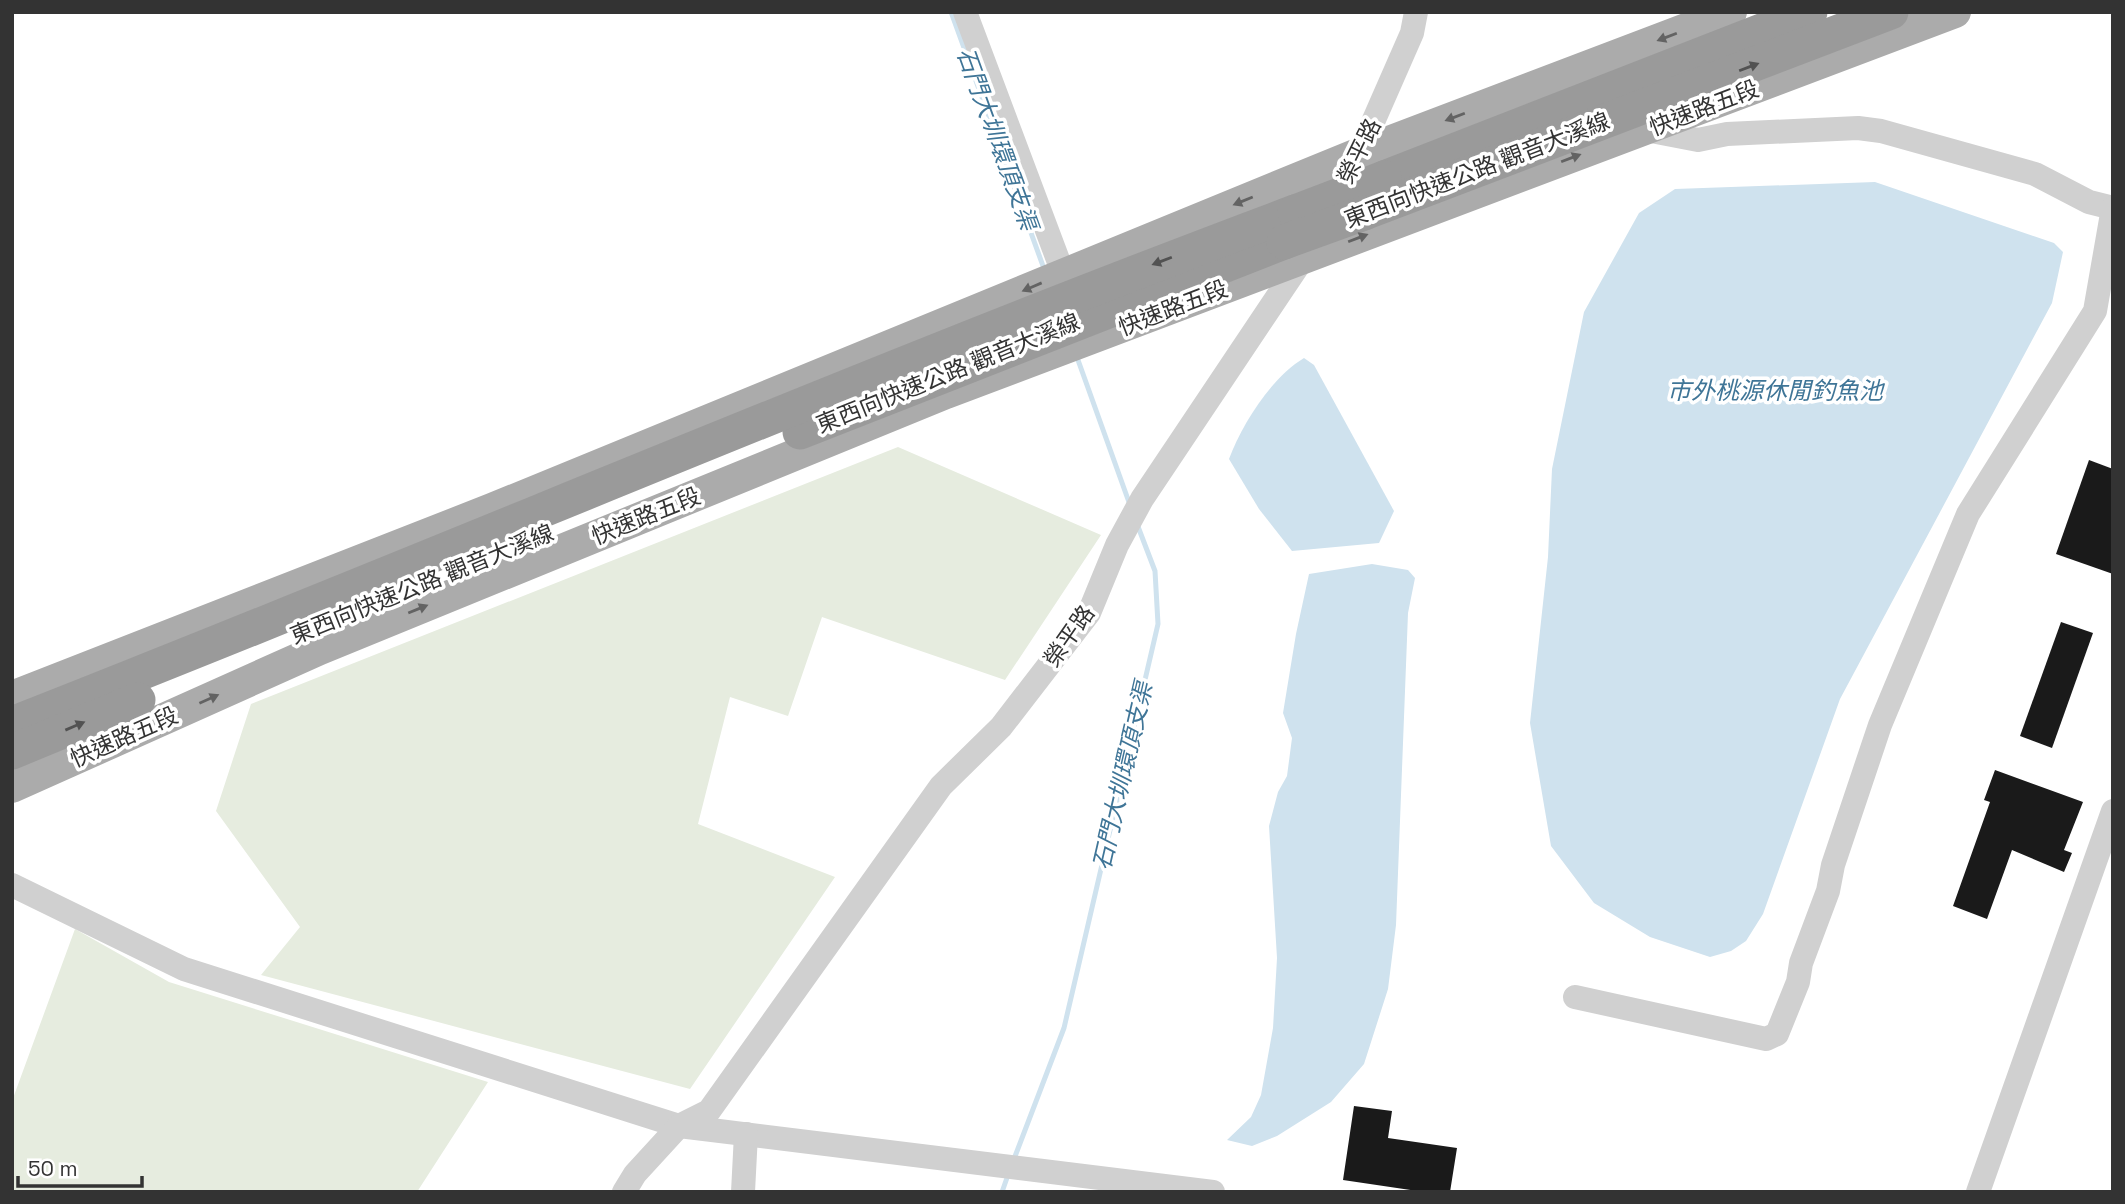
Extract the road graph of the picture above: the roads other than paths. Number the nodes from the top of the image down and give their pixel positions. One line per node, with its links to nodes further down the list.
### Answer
1 (965, 12): 11 (street)
2 (1416, 12): 8 (street, 榮平路)
3 (1731, 12): 8 (main road, one-way to 8)
4 (1810, 12): 10 (highway, 東西向快速公路 觀音大溪線, bridge)
5 (1891, 12): 10 (highway, 東西向快速公路 觀音大溪線, one-way to 5, bridge)
6 (1955, 12): 7 (main road, 快速路五段)
7 (1646, 130): 9 (street); 10 (main road, 快速路五段, one-way to 7)
8 (1360, 153): 10 (street, 榮平路); 11 (main road, one-way to 11)
9 (2113, 208): 18 (street)
10 (1294, 237): 11 (highway, 東西向快速公路 觀音大溪線); 15 (main road, 快速路五段, one-way to 10); 19 (street, 榮平路)
11 (1061, 306): 12 (main road, one-way to 12); 13 (highway, 東西向快速公路 觀音大溪線); 14 (highway, 東西向快速公路 觀音大溪線, one-way to 11)
12 (12, 697)
13 (12, 724)
14 (12, 752)
15 (12, 787)
16 (2113, 811): 24 (street)
17 (12, 885): 19 (street)
18 (1575, 997)
19 (679, 1126): 20 (street); 21 (street, 榮平路)
20 (746, 1134): 22 (street); 23 (street)
21 (624, 1192)
22 (743, 1192)
23 (1213, 1192)
24 (1978, 1192)

